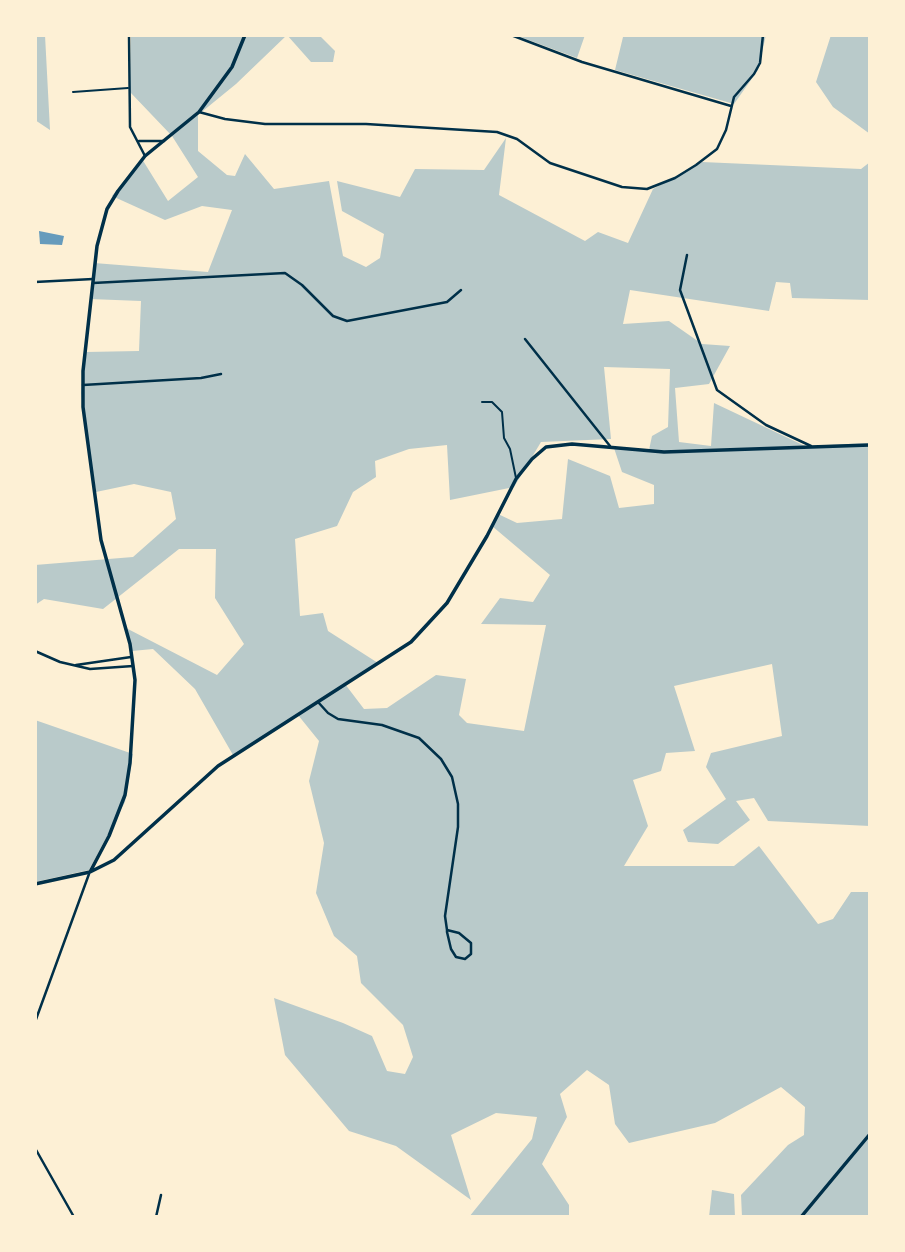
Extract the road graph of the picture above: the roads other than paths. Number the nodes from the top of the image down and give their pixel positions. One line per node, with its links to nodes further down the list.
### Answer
1 (129, 35): 5 (street)
2 (245, 35): 8 (street)
3 (511, 35): 7 (street)
4 (763, 35): 7 (street)
5 (129, 88): 6 (lane); 9 (street)
6 (73, 92)
7 (731, 106): 8 (street)
8 (199, 112): 10 (street)
9 (138, 141): 10 (street); 11 (street)
10 (164, 141): 11 (street)
11 (145, 156): 13 (street)
12 (687, 255): 21 (street)
13 (93, 281): 14 (street); 15 (street); 18 (street)
14 (35, 282)
15 (461, 290)
16 (525, 339): 22 (street)
17 (221, 374): 18 (street)
18 (83, 385): 25 (street)
19 (482, 402): 23 (lane)
20 (870, 445): 21 (street)
21 (811, 446): 22 (street)
22 (611, 448): 23 (street)
23 (516, 479): 28 (street)
24 (35, 651): 26 (street)
25 (132, 657): 26 (street); 27 (street)
26 (76, 665): 27 (street)
27 (133, 666): 29 (street)
28 (318, 702): 29 (street); 31 (street)
29 (90, 872): 30 (street); 32 (street)
30 (35, 884)
31 (447, 930): 31 (street)
32 (35, 1022)
33 (870, 1134): 38 (street)
34 (35, 1148): 36 (street)
35 (160, 1195): 37 (street)
36 (74, 1217)
37 (156, 1217)
38 (802, 1217)

